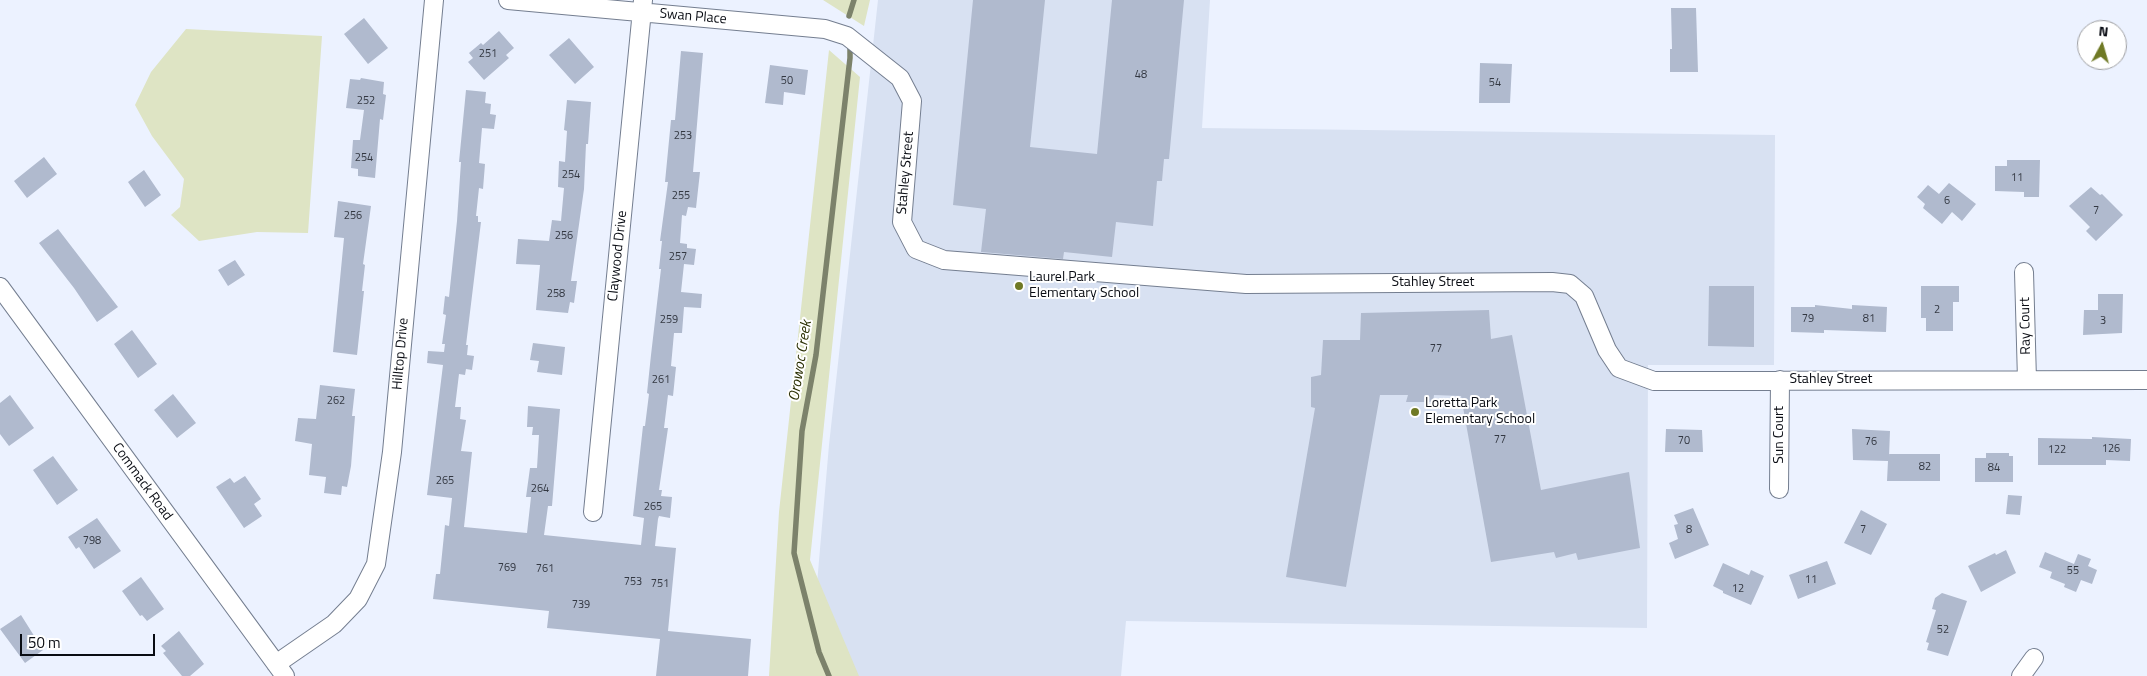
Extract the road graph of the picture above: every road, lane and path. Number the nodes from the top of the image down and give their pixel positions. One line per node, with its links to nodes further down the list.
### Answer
1 (434, 0): 13 (street, Hilltop Drive)
2 (508, 0): 3 (street, Swan Place)
3 (642, 6): 4 (street, Swan Place); 11 (street, Claywood Drive)
4 (847, 36): 7 (street, Stahley Street)
5 (2024, 272): 8 (street, Ray Court)
6 (0, 288): 13 (street, Commack Road)
7 (1780, 380): 8 (street, Stahley Street); 10 (street, Sun Court)
8 (2027, 380): 9 (street, Stahley Street)
9 (2147, 380)
10 (1780, 490)
11 (593, 512)
12 (2034, 658): 14 (street)
13 (280, 670)
14 (2021, 676)

